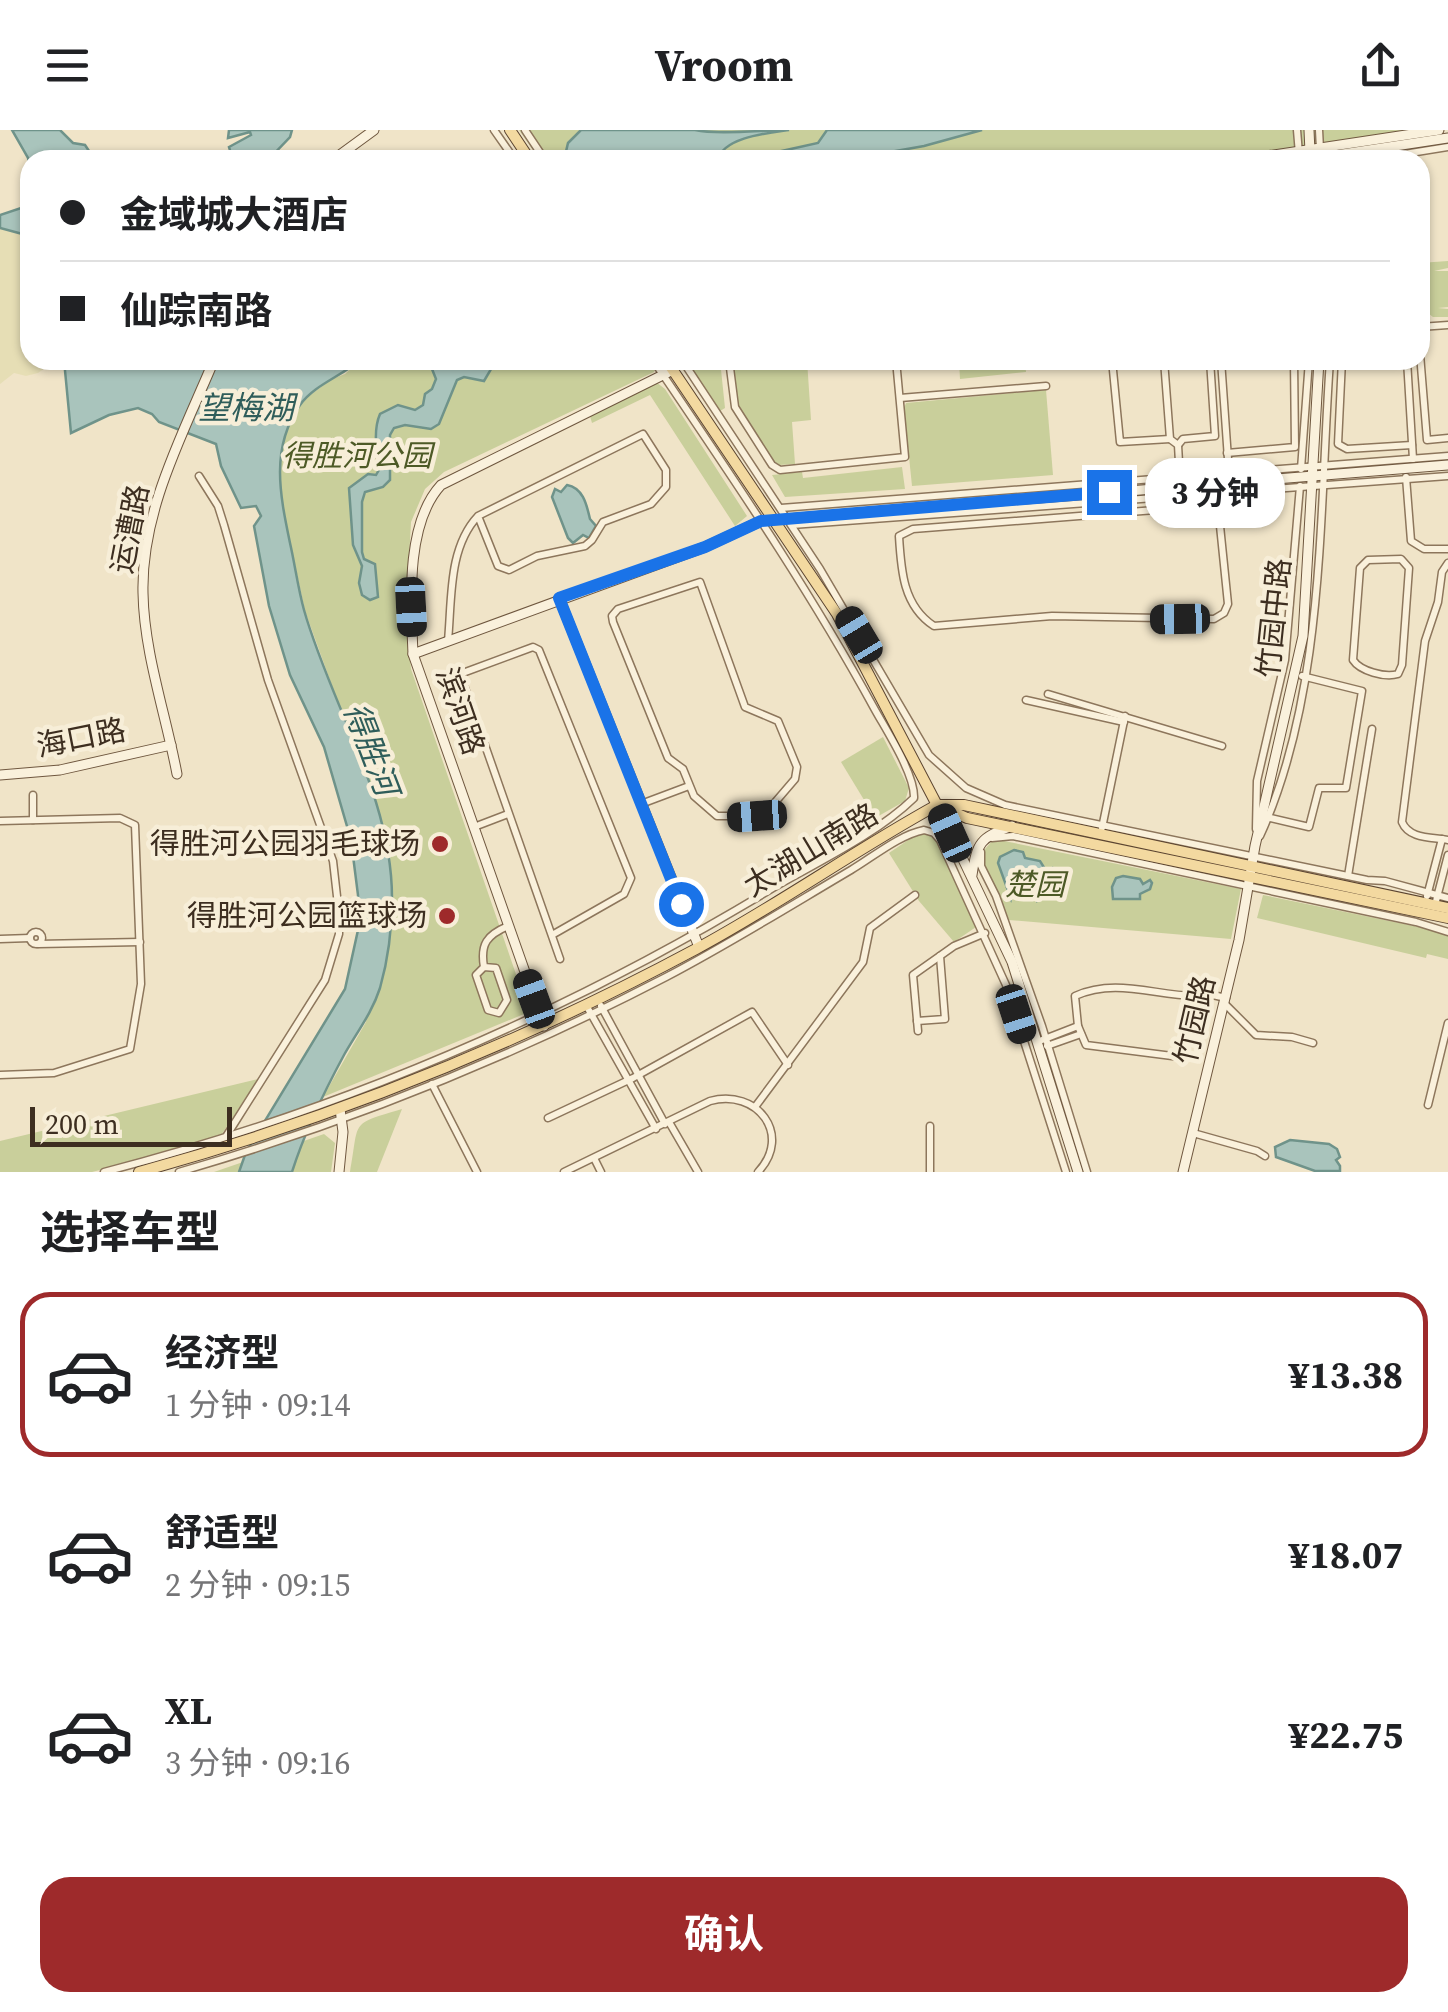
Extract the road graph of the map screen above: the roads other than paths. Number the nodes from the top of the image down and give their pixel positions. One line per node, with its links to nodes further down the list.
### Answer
1 (374, 130): 4 (main road)
2 (1439, 130): 5 (main road)
3 (1448, 138): 6 (main road)
4 (347, 150)
5 (1344, 150)
6 (1360, 150)
7 (210, 370): 58 (main road, 运漕路)
8 (666, 370): 52 (main road, 滨河路)
9 (669, 370): 43 (main road)
10 (669, 370): 46 (street)
11 (688, 370): 43 (street)
12 (730, 370): 26 (street)
13 (897, 370): 26 (street)
14 (1113, 370): 28 (street)
15 (1165, 370): 28 (street)
16 (1211, 370): 29 (street)
17 (1222, 370): 31 (street)
18 (1294, 370): 31 (street)
19 (1308, 370): 36 (street)
20 (1318, 370): 36 (main road, 竹园中路)
21 (1328, 370): 36 (street)
22 (1342, 370): 30 (street)
23 (1408, 370): 30 (street)
24 (1421, 370): 27 (street)
25 (1046, 386): 26 (street)
26 (900, 398)
27 (1448, 438)
28 (1170, 439): 29 (street)
29 (1178, 445): 39 (street)
30 (1412, 445): 34 (street)
31 (1227, 452): 38 (street)
32 (1448, 456): 34 (street)
33 (1448, 465): 34 (main road)
34 (1410, 469): 36 (main road); 37 (street); 47 (street)
35 (199, 476): 115 (street)
36 (1311, 476): 38 (main road); 40 (street); 53 (main road, 竹园中路); 75 (street)
37 (1448, 476)
38 (1229, 478): 39 (main road)
39 (1180, 482): 40 (main road); 43 (street)
40 (1038, 502): 41 (main road); 44 (street)
41 (1006, 504): 43 (main road); 45 (street)
42 (478, 516): 42 (street); 51 (street)
43 (783, 517): 46 (main road); 65 (main road); 72 (street)
44 (1040, 517): 45 (street); 45 (street)
45 (1008, 519)
46 (761, 521): 50 (main road); 89 (street)
47 (1448, 549)
48 (1448, 564): 73 (street)
49 (1360, 568): 49 (street)
50 (559, 598): 51 (main road); 64 (main road)
51 (448, 641): 52 (main road)
52 (413, 654): 71 (main road, 滨河路)
53 (1300, 676): 67 (main road, 竹园中路); 67 (street); 75 (street)
54 (1048, 694): 56 (street)
55 (1026, 700): 56 (street)
56 (1125, 719): 59 (street); 72 (street)
57 (1372, 729): 77 (street)
58 (171, 746): 60 (main road, 运漕路); 61 (main road, 海口路)
59 (1222, 746)
60 (177, 774)
61 (0, 775)
62 (690, 786): 62 (street); 64 (street)
63 (34, 795): 68 (street)
64 (641, 804): 89 (main road)
65 (938, 804): 70 (main road); 72 (main road); 76 (main road); 89 (main road, 太湖山南路)
66 (508, 814): 71 (street); 86 (street); 86 (street)
67 (1262, 816): 75 (main road, 竹园中路)
68 (34, 820): 69 (street); 88 (street)
69 (0, 821)
70 (1012, 826): 72 (main road); 76 (main road)
71 (474, 827): 83 (main road, 滨河路)
72 (1100, 834): 75 (main road); 75 (street)
73 (1445, 840): 80 (street)
74 (1448, 855): 80 (street)
75 (1253, 867): 77 (main road); 77 (street); 84 (street); 94 (main road, 竹园路); 101 (street)
76 (972, 878): 101 (main road)
77 (1346, 887): 80 (main road); 82 (main road)
78 (915, 896): 102 (street)
79 (1448, 898): 80 (street)
80 (1431, 899): 81 (main road)
81 (1448, 908)
82 (1448, 918)
83 (508, 926): 92 (street); 97 (main road, 滨河路)
84 (1448, 932)
85 (984, 933): 90 (street); 95 (street); 133 (street)
86 (552, 936): 91 (street)
87 (0, 939): 88 (street)
88 (140, 942): 103 (street)
89 (696, 942): 95 (main road, 太湖山南路); 97 (street)
90 (940, 955): 90 (street)
91 (560, 958)
92 (484, 967): 92 (street)
93 (1194, 996): 94 (street); 99 (street); 99 (street)
94 (1226, 1001): 100 (street); 114 (main road, 竹园路)
95 (600, 1004): 96 (main road, 太湖山南路); 104 (street)
96 (589, 1009): 97 (main road, 太湖山南路); 105 (street); 106 (street)
97 (542, 1020): 106 (main road, 太湖山南路); 115 (street)
98 (1448, 1023): 107 (street)
99 (1080, 1030): 101 (street)
100 (1313, 1043)
101 (1043, 1044): 134 (main road); 135 (street)
102 (788, 1065): 104 (street); 108 (street)
103 (0, 1075)
104 (638, 1075): 105 (street); 111 (street)
105 (628, 1080): 110 (street); 113 (street)
106 (431, 1081): 109 (main road, 太湖山南路); 126 (street)
107 (1428, 1105)
108 (755, 1107): 111 (street); 120 (street)
109 (338, 1114): 115 (main road, 太湖山南路); 116 (street); 125 (main road)
110 (548, 1118)
111 (667, 1123): 113 (street); 129 (street)
112 (930, 1126): 132 (street)
113 (656, 1129): 118 (street)
114 (1193, 1133): 117 (street); 136 (main road, 竹园路)
115 (231, 1138): 116 (main road); 121 (street)
116 (220, 1155): 119 (street); 122 (main road)
117 (1265, 1156)
118 (594, 1158): 127 (street); 128 (street)
119 (212, 1162): 123 (street); 124 (street)
120 (764, 1165): 130 (street); 131 (street)
121 (104, 1172)
122 (139, 1172)
123 (179, 1172)
124 (210, 1172)
125 (339, 1172)
126 (477, 1172)
127 (564, 1172)
128 (600, 1172)
129 (698, 1172)
130 (758, 1172)
131 (774, 1172)
132 (930, 1172)
133 (1066, 1172)
134 (1078, 1172)
135 (1087, 1172)
136 (1183, 1172)

